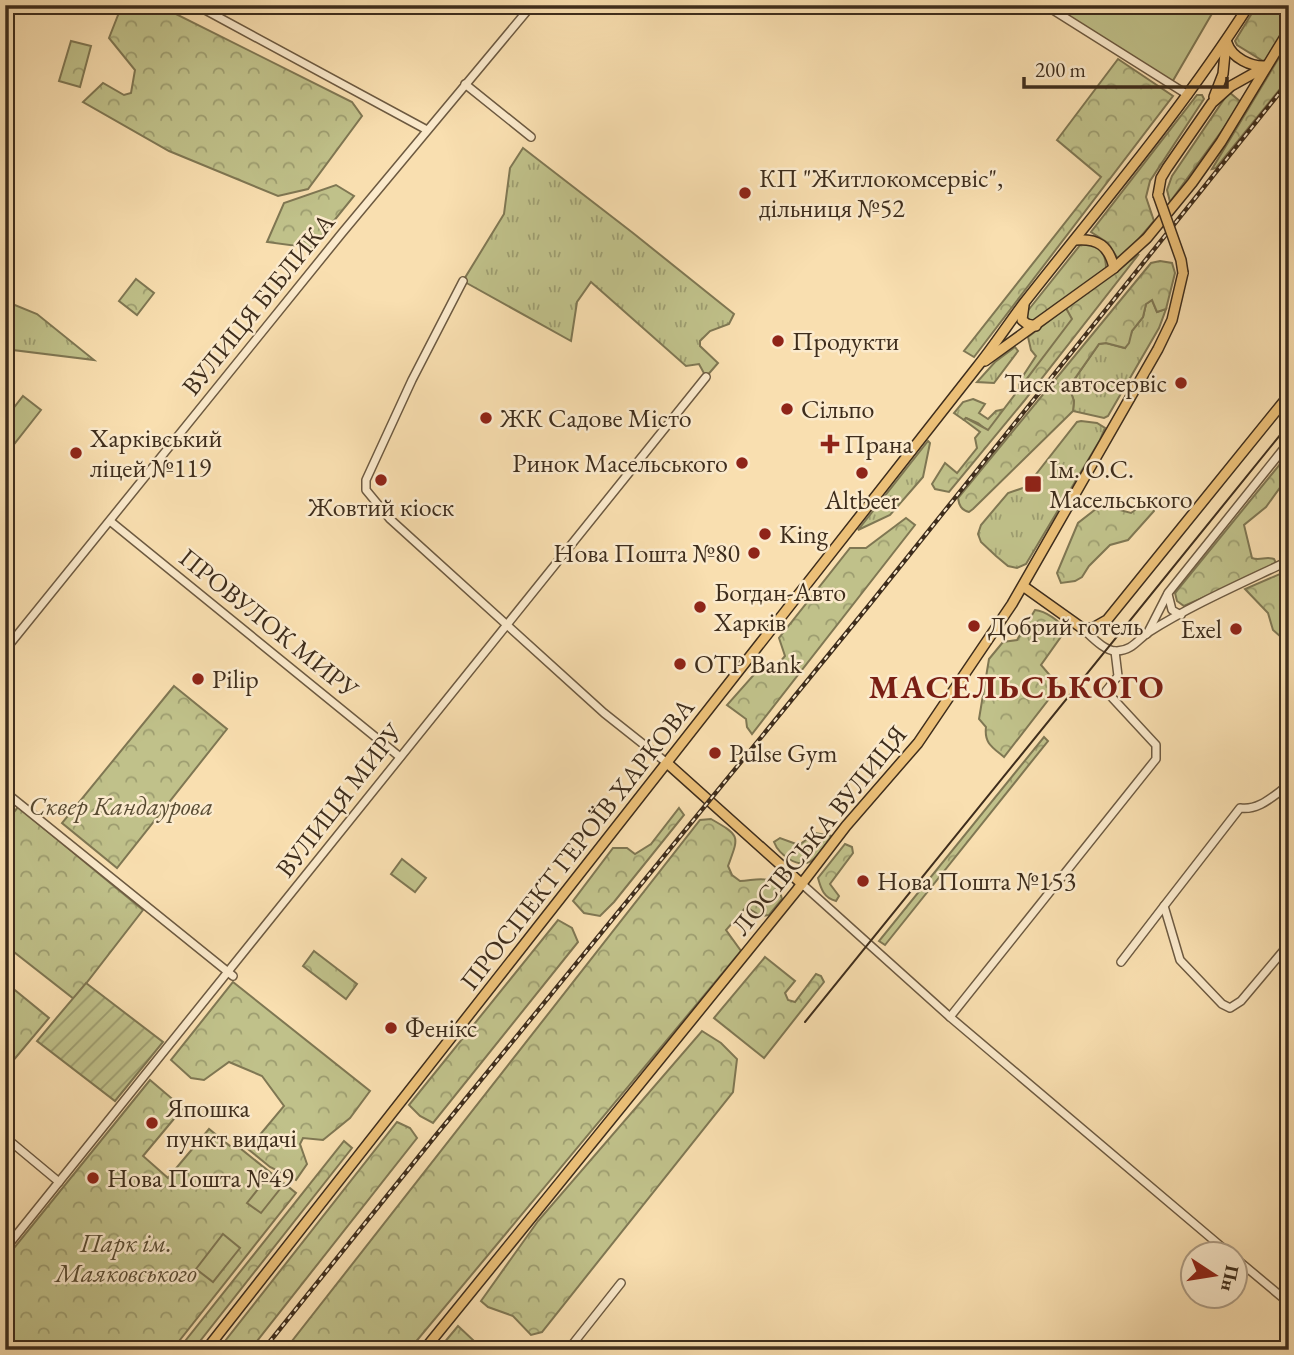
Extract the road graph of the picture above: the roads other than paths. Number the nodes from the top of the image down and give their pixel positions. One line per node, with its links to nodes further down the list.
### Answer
1 (196, 5): 6 (street)
2 (223, 5): 6 (street)
3 (532, 5): 10 (street, ВУЛИЦЯ БІБЛИКА)
4 (1045, 5): 11 (street)
5 (1249, 5): 8 (main road, ПРОСПЕКТ ГЕРОЇВ ХАРКОВА)
6 (218, 16): 13 (street)
7 (1289, 30): 9 (main road, ПРОСПЕКТ ГЕРОЇВ ХАРКОВА)
8 (1226, 41): 9 (main road); 11 (main road, ПРОСПЕКТ ГЕРОЇВ ХАРКОВА); 12 (main road)
9 (1267, 66): 12 (main road); 16 (main road, ПРОСПЕКТ ГЕРОЇВ ХАРКОВА)
10 (465, 84): 13 (street, ВУЛИЦЯ БІБЛИКА); 14 (street)
11 (1188, 95): 15 (main road, ПРОСПЕКТ ГЕРОЇВ ХАРКОВА)
12 (1212, 103): 26 (main road, ЛОСІВСЬКА ВУЛИЦЯ, bridge)
13 (427, 130): 24 (street, ВУЛИЦЯ БІБЛИКА)
14 (531, 137)
15 (1075, 240): 16 (main road); 18 (main road, ПРОСПЕКТ ГЕРОЇВ ХАРКОВА)
16 (1114, 268): 19 (main road, ПРОСПЕКТ ГЕРОЇВ ХАРКОВА)
17 (463, 281): 29 (street)
18 (1026, 300): 19 (main road); 20 (main road, ПРОСПЕКТ ГЕРОЇВ ХАРКОВА)
19 (1036, 326): 20 (main road, ПРОСПЕКТ ГЕРОЇВ ХАРКОВА)
20 (980, 364): 35 (main road, ПРОСПЕКТ ГЕРОЇВ ХАРКОВА)
21 (706, 377): 29 (street, ВУЛИЦЯ МИРУ)
22 (1289, 395): 30 (main road)
23 (1289, 442): 27 (street)
24 (110, 521): 32 (street, ВУЛИЦЯ БІБЛИКА); 34 (street, ПРОВУЛОК МИРУ)
25 (1289, 566): 28 (street)
26 (1023, 586): 30 (main road); 38 (main road, ЛОСІВСЬКА ВУЛИЦЯ)
27 (1168, 593): 28 (street); 31 (street)
28 (1181, 615): 31 (street)
29 (506, 625): 34 (street, ВУЛИЦЯ МИРУ); 35 (street)
30 (1082, 628): 33 (street)
31 (1147, 634): 33 (street)
32 (5, 650)
33 (1115, 651): 43 (street)
34 (401, 757): 42 (street, ВУЛИЦЯ МИРУ)
35 (667, 763): 38 (main road); 51 (main road, ПРОСПЕКТ ГЕРОЇВ ХАРКОВА)
36 (1289, 785): 39 (street)
37 (5, 792): 42 (street)
38 (802, 884): 43 (street); 52 (main road, ЛОСІВСЬКА ВУЛИЦЯ)
39 (1164, 906): 40 (street); 41 (street)
40 (1289, 944)
41 (1121, 962)
42 (231, 974): 45 (street, ВУЛИЦЯ МИРУ)
43 (950, 1017): 46 (street)
44 (5, 1137): 45 (street)
45 (59, 1182): 47 (street, ВУЛИЦЯ МИРУ)
46 (1213, 1240)
47 (5, 1249)
48 (1248, 1269): 50 (street)
49 (621, 1283): 53 (street)
50 (1289, 1303)
51 (206, 1350)
52 (424, 1350)
53 (568, 1350)

